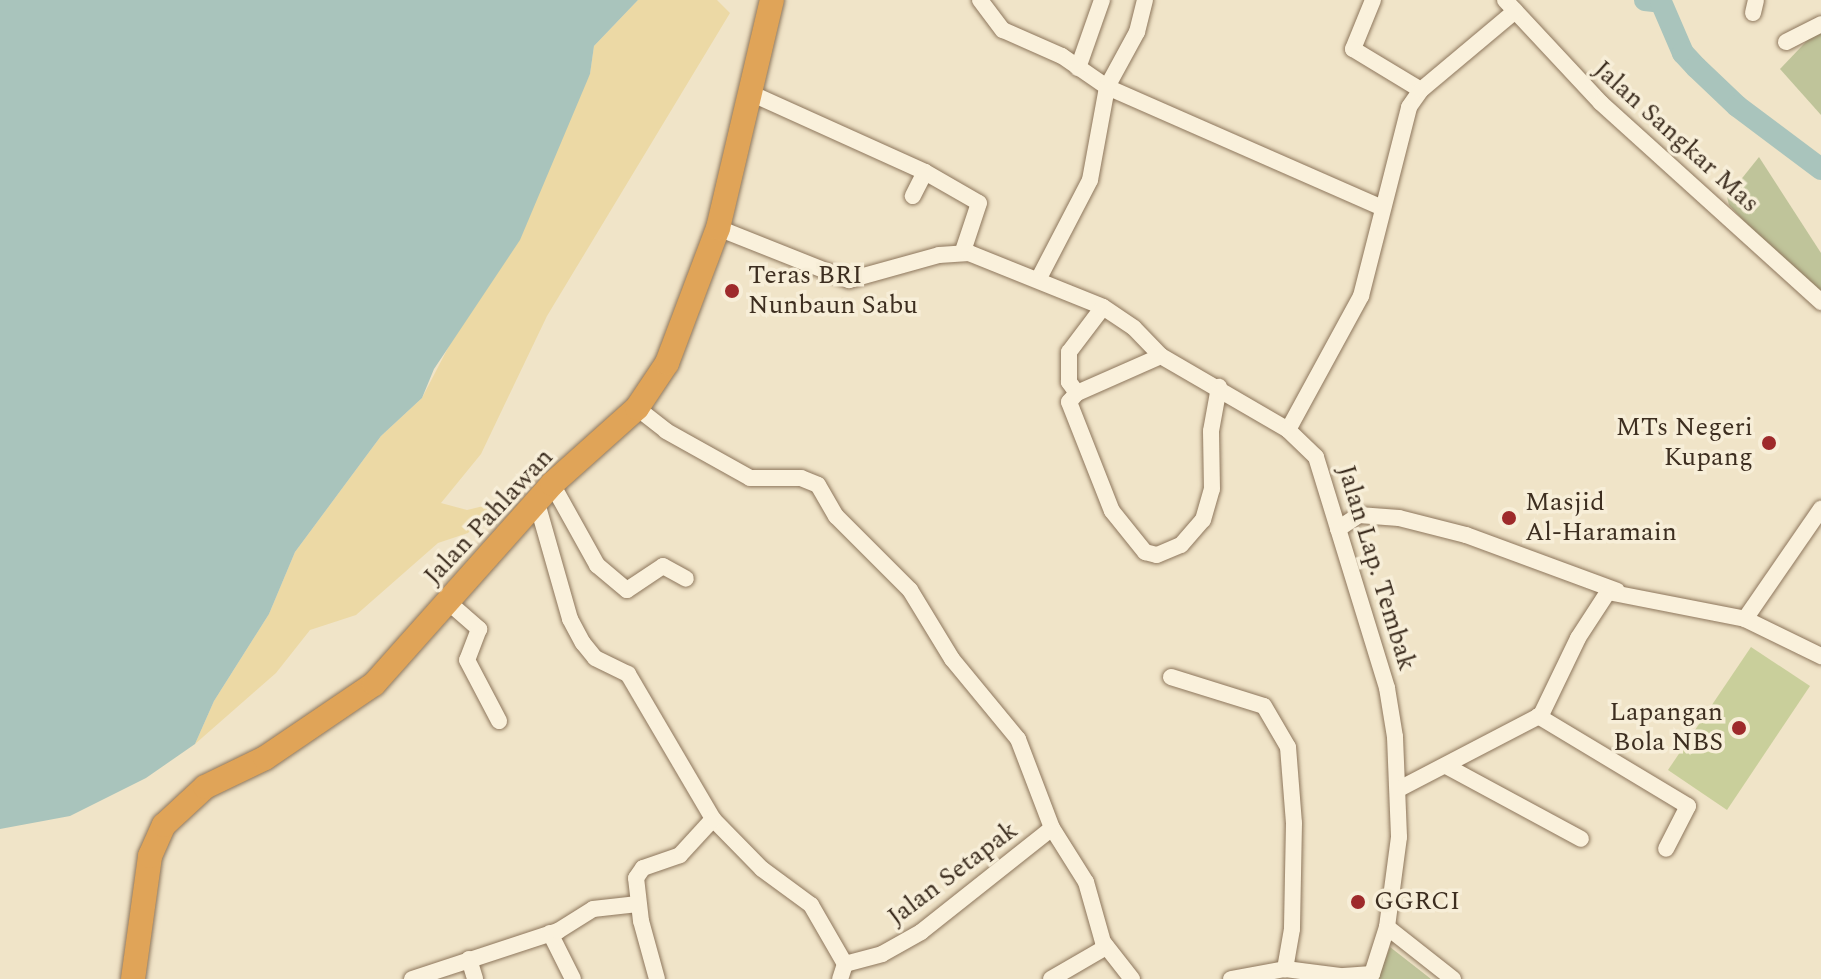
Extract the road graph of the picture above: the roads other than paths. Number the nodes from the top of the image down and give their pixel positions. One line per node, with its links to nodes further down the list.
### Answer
1 (772, 0): 12 (highway, Jalan Pahlawan)
2 (1102, 0): 9 (street)
3 (1145, 0): 10 (street)
4 (1373, 0): 11 (street)
5 (976, 1): 9 (street)
6 (1510, 5): 11 (street); 19 (street, Jalan Sangkar Mas)
7 (1821, 24): 8 (street)
8 (1786, 42)
9 (1078, 68): 10 (street)
10 (1107, 87): 15 (street); 18 (street)
11 (1421, 90): 15 (street)
12 (748, 92): 13 (street); 16 (highway, Jalan Pahlawan)
13 (925, 172): 14 (street); 17 (street)
14 (913, 196)
15 (1383, 208): 25 (street)
16 (718, 228): 17 (street); 24 (highway, Jalan Pahlawan)
17 (963, 251): 18 (street, Jalan Lap. Tembak)
18 (1038, 280): 20 (street, Jalan Lap. Tembak)
19 (1821, 302)
20 (1103, 307): 21 (street, Jalan Lap. Tembak); 23 (street)
21 (1161, 356): 22 (street, Jalan Lap. Tembak); 23 (street)
22 (1219, 387): 23 (street); 25 (street, Jalan Lap. Tembak)
23 (1077, 393)
24 (637, 408): 26 (highway, Jalan Pahlawan); 40 (street)
25 (1288, 430): 28 (street, Jalan Lap. Tembak)
26 (544, 494): 29 (street); 31 (highway, Jalan Pahlawan); 39 (street, Jalan Setapak)
27 (1821, 509): 32 (street)
28 (1338, 529): 30 (street); 38 (street, Jalan Lap. Tembak)
29 (686, 579)
30 (1617, 591): 32 (street); 35 (street)
31 (447, 601): 36 (street); 50 (highway, Jalan Pahlawan)
32 (1745, 619): 33 (street)
33 (1821, 656)
34 (1171, 677): 48 (street)
35 (1538, 716): 37 (street); 42 (street)
36 (499, 721)
37 (1448, 767): 38 (street); 41 (street)
38 (1399, 789): 44 (street, Jalan Lap. Tembak)
39 (713, 819): 43 (street); 49 (street, Jalan Setapak)
40 (1052, 828): 46 (street, Jalan Setapak); 49 (street, Jalan Setapak)
41 (1581, 839)
42 (1666, 849)
43 (638, 904): 45 (street); 54 (street)
44 (1387, 927): 48 (street, Jalan Lap. Tembak); 58 (street)
45 (550, 933): 47 (street); 53 (street)
46 (1106, 947): 55 (street); 56 (street, Jalan Setapak)
47 (469, 959): 51 (street); 52 (street)
48 (1285, 969): 57 (street)
49 (842, 971)
50 (133, 979)
51 (412, 979)
52 (475, 979)
53 (573, 979)
54 (657, 979)
55 (1051, 979)
56 (1132, 979)
57 (1231, 979)
58 (1453, 979)

